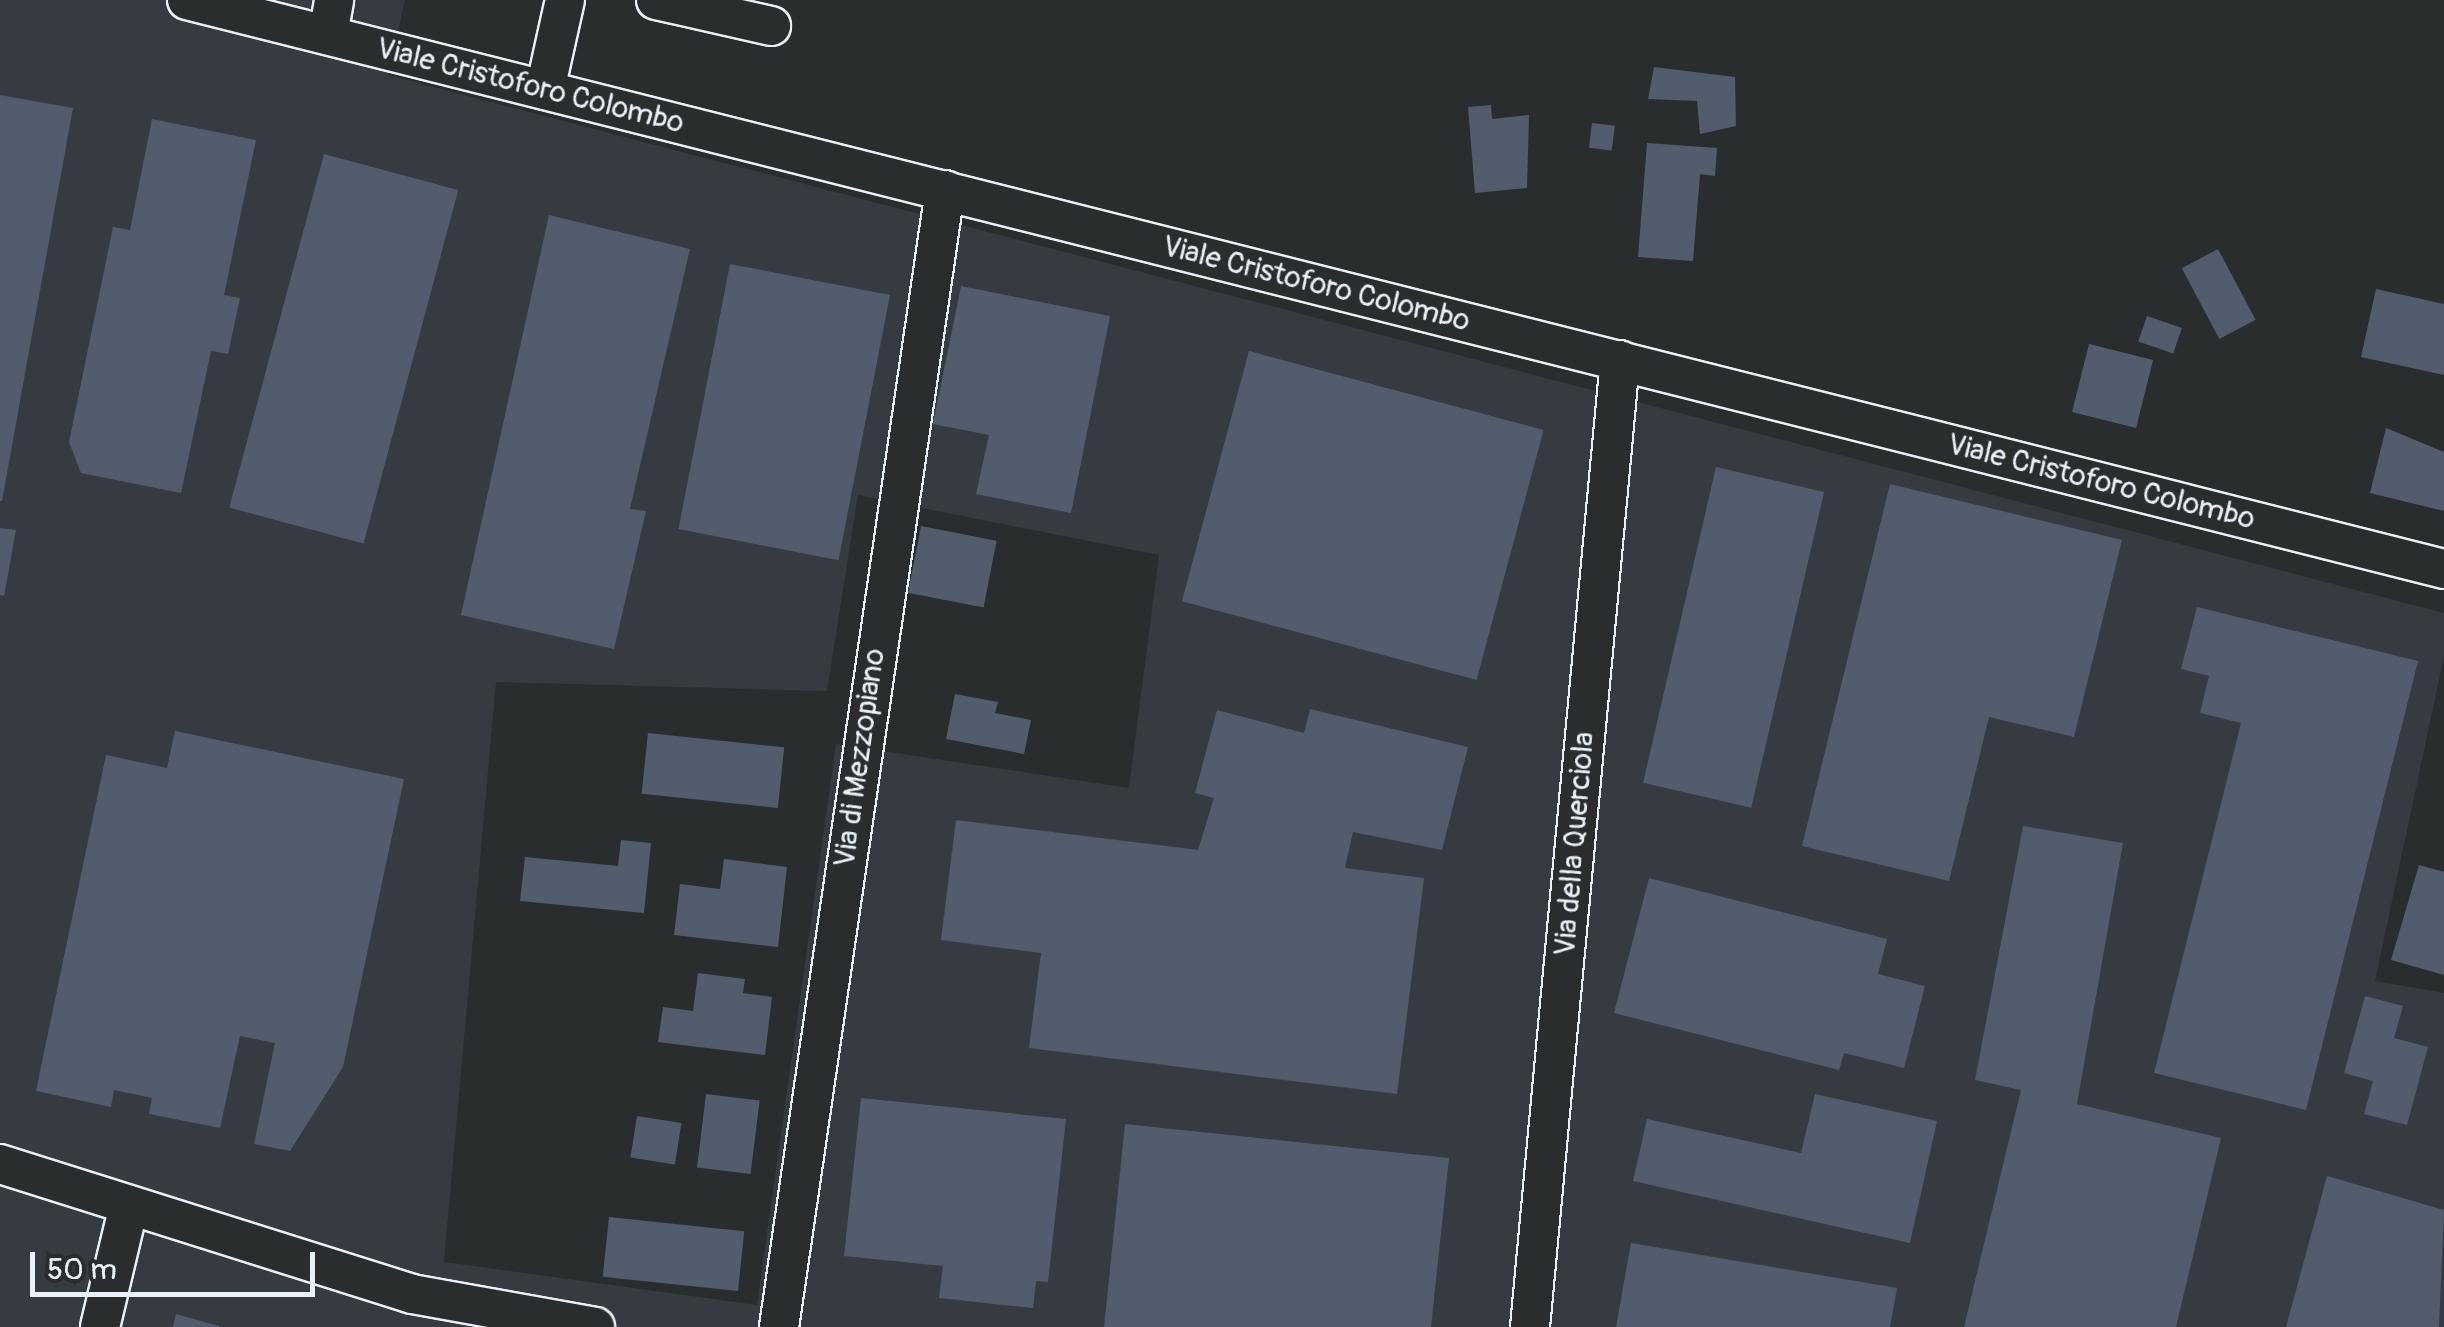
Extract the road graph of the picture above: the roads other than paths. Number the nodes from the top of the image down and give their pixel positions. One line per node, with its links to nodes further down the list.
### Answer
1 (187, 0): 4 (street, Viale Cristoforo Colombo)
2 (566, 0): 6 (street)
3 (656, 0): 5 (street)
4 (331, 18): 6 (street, Viale Cristoforo Colombo)
5 (771, 26)
6 (545, 90): 7 (street, Viale Cristoforo Colombo)
7 (944, 190): 8 (street, Viale Cristoforo Colombo); 14 (street, Via di Mezzopiano)
8 (1620, 360): 9 (street, Viale Cristoforo Colombo); 15 (street, Via della Querciola)
9 (2444, 569)
10 (0, 1164): 11 (street)
11 (130, 1205): 12 (street); 13 (street)
12 (100, 1327)
13 (595, 1327)
14 (779, 1327)
15 (1530, 1327)

